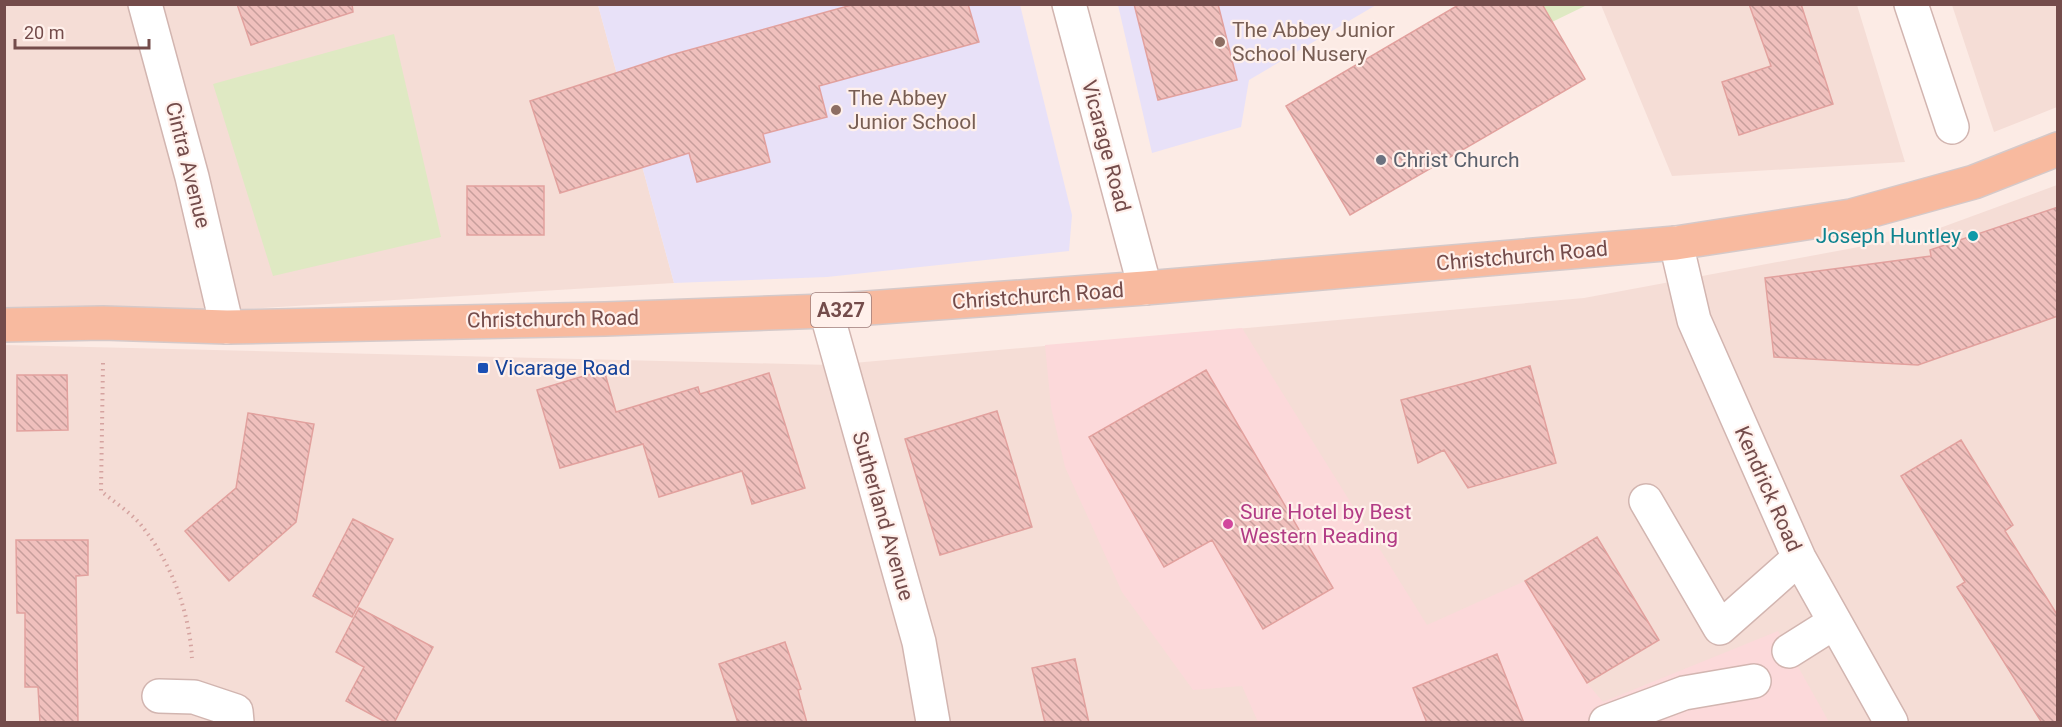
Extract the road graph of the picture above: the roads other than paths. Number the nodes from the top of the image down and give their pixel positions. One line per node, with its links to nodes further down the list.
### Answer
1 (145, 4): 10 (street, Cintra Avenue)
2 (1069, 4): 7 (street, Vicarage Road)
3 (1911, 4): 4 (street)
4 (1952, 127)
5 (2058, 149): 6 (main road, Christchurch Road / A327)
6 (1676, 243): 7 (main road, Christchurch Road / A327); 12 (street, Kendrick Road)
7 (1145, 288): 8 (main road, Christchurch Road / A327)
8 (826, 311): 10 (main road, Christchurch Road / A327); 18 (street, Sutherland Avenue)
9 (4, 325): 10 (main road, Christchurch Road / A327)
10 (227, 327)
11 (1646, 501): 12 (street)
12 (1799, 558): 13 (street, Kendrick Road)
13 (1835, 622): 14 (street); 20 (street, Kendrick Road)
14 (1789, 651)
15 (1754, 681): 19 (street)
16 (159, 696): 17 (street)
17 (237, 723)
18 (933, 723)
19 (1606, 723)
20 (1892, 723)

